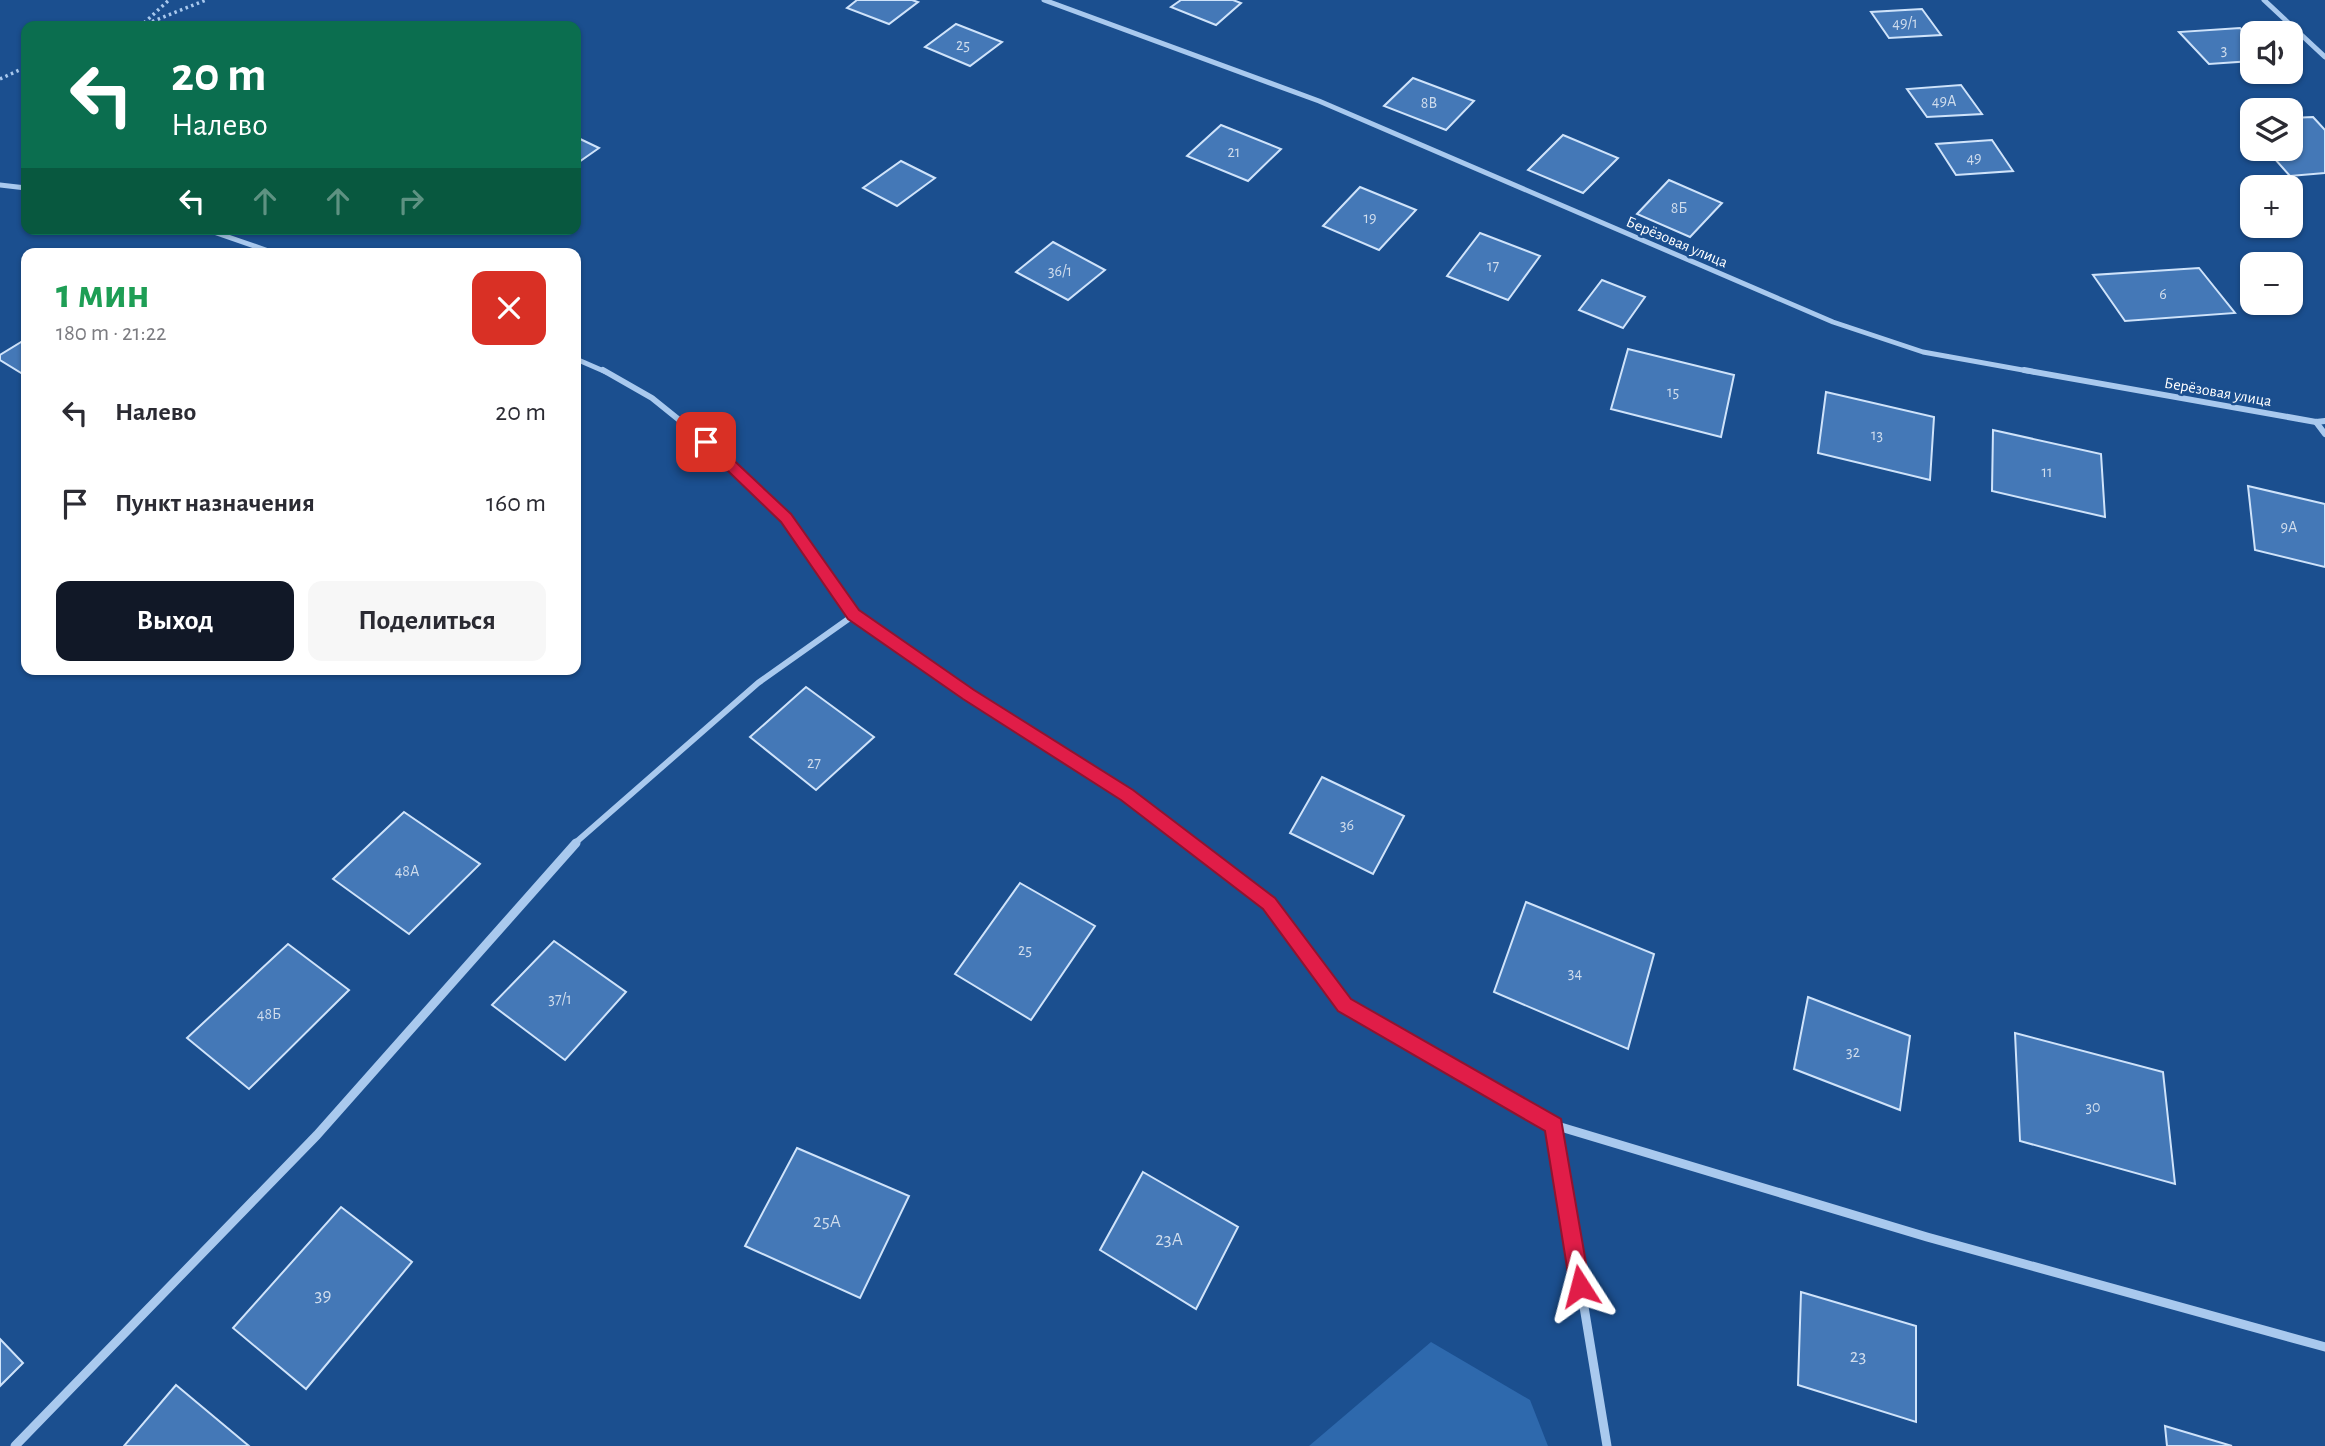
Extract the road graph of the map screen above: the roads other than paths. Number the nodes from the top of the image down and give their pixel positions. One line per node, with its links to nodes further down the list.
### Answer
1 (1044, 0): 10 (street, Берёзовая улица)
2 (2264, 0): 3 (street)
3 (2325, 57)
4 (0, 185): 5 (street)
5 (21, 187)
6 (222, 235): 7 (street)
7 (260, 248)
8 (581, 361): 12 (street)
9 (2325, 421): 10 (street, Берёзовая улица)
10 (2316, 422): 11 (street)
11 (2325, 434)
12 (854, 615): 13 (street); 15 (street)
13 (1554, 1125): 14 (street); 16 (street)
14 (2325, 1347)
15 (15, 1446)
16 (1607, 1446)

